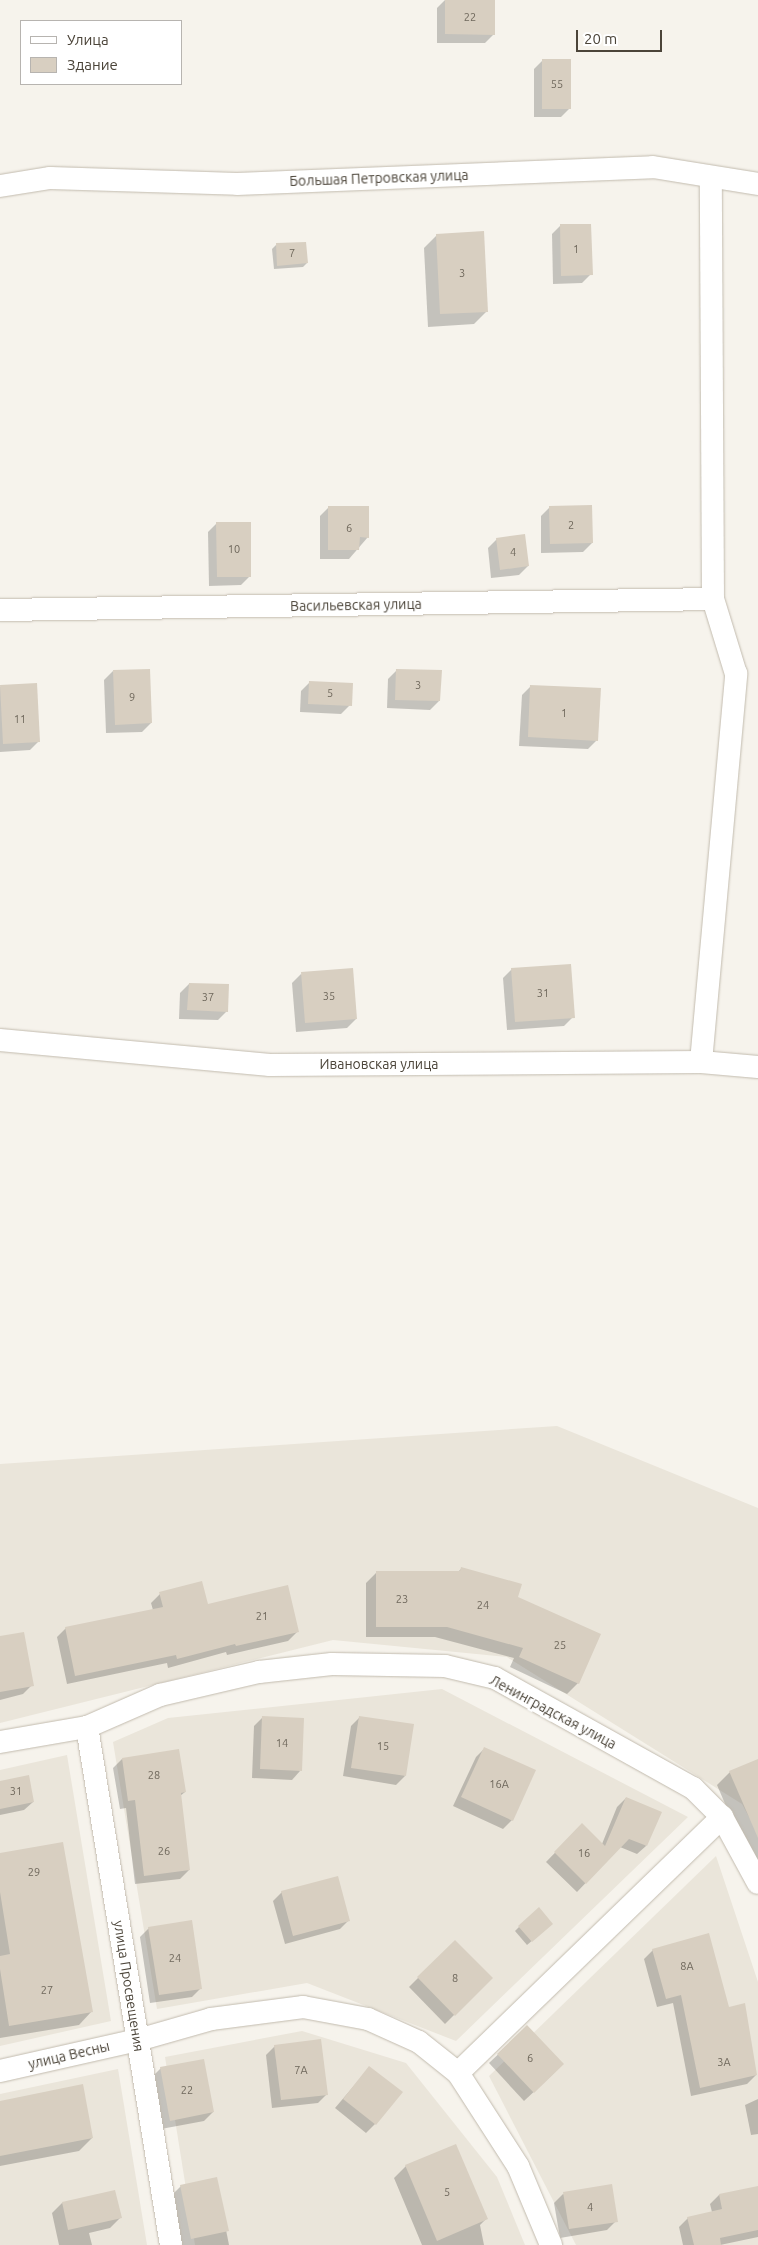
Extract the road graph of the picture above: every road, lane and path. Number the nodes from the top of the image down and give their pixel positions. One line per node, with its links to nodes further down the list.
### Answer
1 (711, 176): 2 (street, Большая Петровская улица); 3 (street, Большая Петровская улица); 4 (street)
2 (758, 184)
3 (0, 186)
4 (713, 599): 5 (street, Васильевская улица); 7 (street)
5 (0, 610)
6 (0, 1040): 7 (street, Ивановская улица)
7 (702, 1062): 8 (street, Ивановская улица)
8 (758, 1068)
9 (87, 1727): 10 (street, Ленинградская улица); 11 (street, Ленинградская улица); 13 (street, улица Просвещения)
10 (0, 1742)
11 (722, 1817): 12 (street, Ленинградская улица); 15 (street)
12 (758, 1883)
13 (138, 2040): 14 (street, улица Весны); 15 (street, улица Весны); 16 (street, улица Просвещения)
14 (0, 2071)
15 (458, 2072): 17 (street, улица Весны)
16 (171, 2245)
17 (551, 2245)

